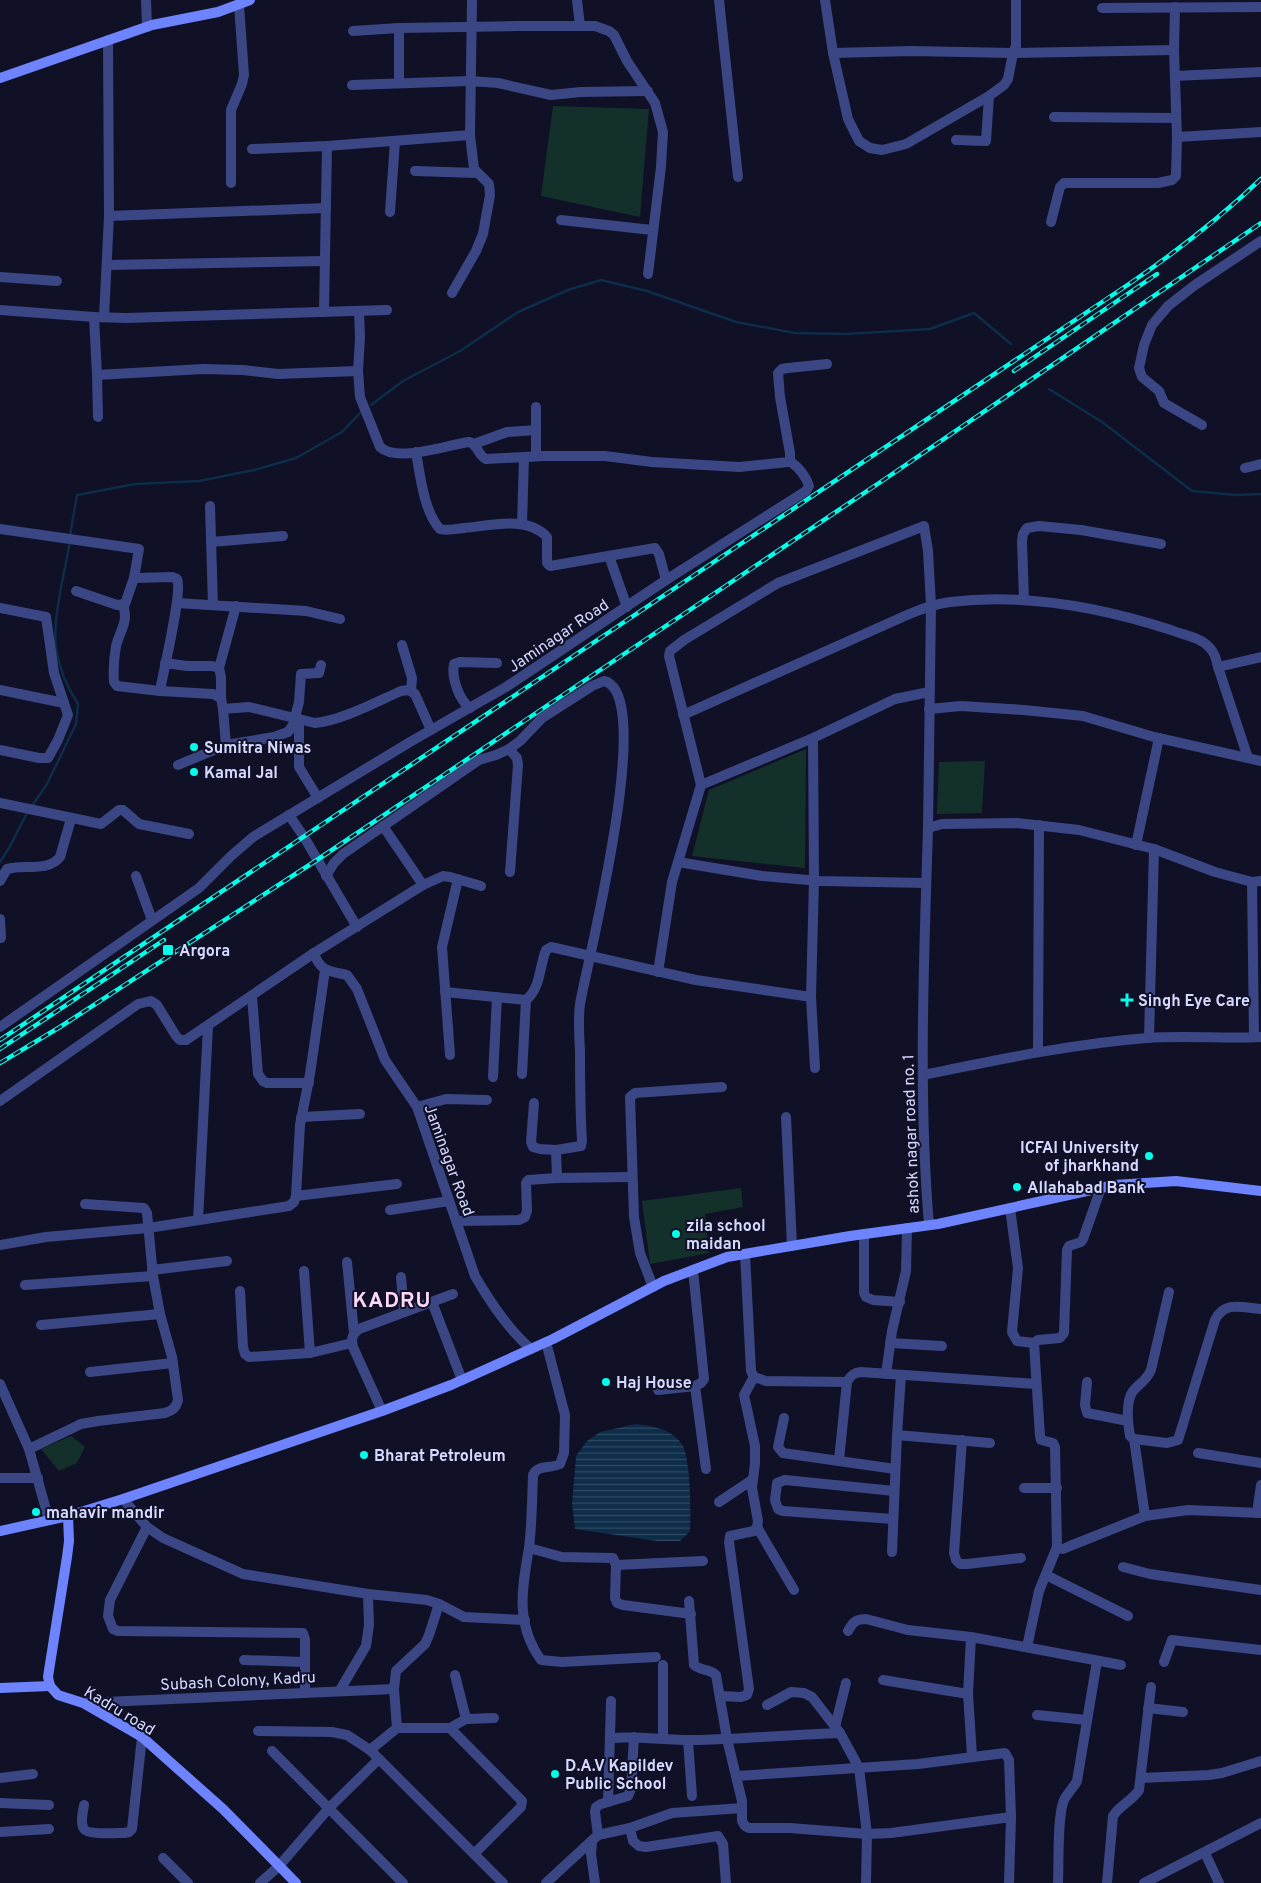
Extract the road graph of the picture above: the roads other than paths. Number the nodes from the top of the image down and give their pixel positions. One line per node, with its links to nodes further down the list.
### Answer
1 (146, 0): 14 (street)
2 (250, 0): 8 (street)
3 (472, 0): 12 (street)
4 (577, 0): 13 (street)
5 (719, 0): 40 (street)
6 (825, 0): 19 (street)
7 (1016, 0): 20 (street)
8 (239, 5): 14 (street); 41 (street)
9 (1175, 7): 10 (street); 11 (street); 18 (street)
10 (1261, 7)
11 (1102, 8)
12 (471, 26): 13 (street); 15 (street); 24 (street)
13 (580, 26): 27 (street)
14 (147, 27): 17 (street)
15 (399, 28): 16 (street); 25 (street)
16 (353, 31)
17 (108, 40): 23 (street); 44 (street)
18 (1174, 50): 20 (street); 22 (street)
19 (833, 53): 20 (street); 28 (street)
20 (1013, 53): 28 (street)
21 (1261, 72): 22 (street)
22 (1175, 76): 30 (street)
23 (0, 78)
24 (470, 81): 25 (street); 27 (street); 32 (street)
25 (399, 83): 26 (street)
26 (352, 84)
27 (648, 91): 47 (street)
28 (989, 96): 34 (street)
29 (1054, 117): 30 (street)
30 (1176, 118): 33 (street)
31 (1261, 132): 33 (street)
32 (470, 135): 35 (street); 39 (street)
33 (1177, 137): 46 (street)
34 (956, 140)
35 (395, 141): 36 (street); 43 (street)
36 (327, 146): 37 (street); 42 (street)
37 (252, 149)
38 (415, 171): 39 (street)
39 (476, 173): 54 (street)
40 (738, 177)
41 (230, 183)
42 (326, 208): 44 (street); 49 (street)
43 (390, 212)
44 (109, 216): 50 (street)
45 (561, 220): 47 (street)
46 (1051, 222)
47 (652, 230): 51 (street)
48 (1261, 241): 65 (street)
49 (325, 261): 50 (street); 58 (street)
50 (106, 265): 59 (street)
51 (648, 274)
52 (0, 277): 53 (street)
53 (57, 281)
54 (452, 292)
55 (0, 310): 59 (street)
56 (387, 310): 57 (street)
57 (359, 311): 58 (street); 61 (street)
58 (324, 312): 59 (street)
59 (99, 317): 62 (street)
60 (827, 364): 71 (street)
61 (358, 371): 62 (street); 68 (street)
62 (97, 375): 64 (street)
63 (536, 407): 66 (street)
64 (98, 417)
65 (1202, 425)
66 (536, 430): 67 (street); 69 (street)
67 (474, 444): 68 (street); 70 (street)
68 (416, 452): 75 (street)
69 (536, 456): 70 (street); 71 (street)
70 (524, 457): 75 (street)
71 (790, 461): 82 (street, Jaminagar Road)
72 (1261, 464): 73 (street)
73 (1245, 468)
74 (210, 506): 78 (street)
75 (522, 524): 80 (street)
76 (0, 529): 81 (street)
77 (283, 536): 78 (street)
78 (212, 542): 87 (street)
79 (1161, 544): 84 (street)
80 (609, 556): 82 (street); 90 (street)
81 (134, 578): 85 (street); 86 (street)
82 (666, 580): 90 (street, Jaminagar Road)
83 (76, 591): 86 (street)
84 (1024, 600): 88 (street); 98 (street)
85 (177, 603): 87 (street); 95 (street)
86 (123, 605): 102 (street)
87 (213, 605): 89 (street)
88 (931, 605): 103 (street, ashok nagar road no. 1); 109 (street); 109 (street, ashok nagar road no. 1)
89 (236, 606): 92 (street); 99 (street)
90 (627, 607): 106 (street, Jaminagar Road)
91 (0, 608): 105 (street)
92 (340, 619)
93 (402, 645): 101 (street)
94 (1261, 657): 98 (street)
95 (165, 663): 99 (street); 102 (street)
96 (497, 663): 106 (street)
97 (321, 665): 110 (street)
98 (1218, 667): 117 (street)
99 (219, 668): 104 (street)
100 (0, 690): 105 (street)
101 (411, 690): 110 (street); 111 (street)
102 (160, 691): 104 (street)
103 (929, 692): 108 (street, ashok nagar road no. 1); 112 (street)
104 (221, 698): 107 (street)
105 (64, 703): 116 (street)
106 (470, 708): 111 (street, Jaminagar Road)
107 (223, 709): 110 (street); 114 (street)
108 (929, 709): 113 (street); 127 (street, ashok nagar road no. 1)
109 (683, 715): 120 (street)
110 (297, 718): 114 (street); 121 (street)
111 (432, 730): 121 (street, Jaminagar Road)
112 (813, 738): 120 (street); 136 (street)
113 (1159, 738): 117 (street); 129 (street)
114 (226, 745): 119 (street)
115 (509, 749): 126 (street); 132 (street); 147 (street)
116 (0, 750)
117 (1248, 758): 118 (street)
118 (1261, 762)
119 (178, 765)
120 (701, 785): 131 (street)
121 (318, 798): 123 (street, Jaminagar Road)
122 (0, 803): 124 (street)
123 (290, 815): 134 (street); 143 (street, Jaminagar Road)
124 (71, 819): 128 (street); 137 (street)
125 (1039, 825): 127 (street); 129 (street); 159 (street)
126 (383, 826): 134 (street); 140 (street)
127 (928, 828): 139 (street, ashok nagar road no. 1)
128 (189, 834)
129 (1136, 845): 130 (street)
130 (1154, 849): 138 (street); 158 (street)
131 (678, 862): 136 (street); 149 (street)
132 (510, 872)
133 (136, 876): 143 (street)
134 (326, 876): 144 (street)
135 (458, 879): 140 (street); 141 (street); 150 (street)
136 (814, 880): 139 (street); 152 (street)
137 (0, 881)
138 (1257, 881): 157 (street)
139 (926, 883): 163 (street, ashok nagar road no. 1)
140 (423, 885): 144 (street)
141 (481, 886)
142 (0, 918): 145 (street)
143 (152, 920): 156 (street, Jaminagar Road)
144 (355, 928): 146 (street)
145 (1, 938)
146 (314, 954): 148 (street); 151 (street)
147 (590, 957): 149 (street); 154 (street); 174 (street)
148 (325, 970): 165 (street); 170 (street, Jaminagar Road)
149 (658, 972): 152 (street)
150 (445, 992): 153 (street); 160 (street)
151 (252, 996): 155 (street); 165 (street)
152 (811, 996): 161 (street)
153 (497, 997): 154 (street); 164 (street)
154 (526, 1000): 162 (street)
155 (208, 1026): 168 (street); 185 (street)
156 (0, 1027)
157 (1258, 1037): 158 (street)
158 (1149, 1038): 159 (street)
159 (1038, 1052): 163 (street)
160 (450, 1055)
161 (815, 1068)
162 (522, 1074)
163 (923, 1075): 187 (street, ashok nagar road no. 1)
164 (493, 1077)
165 (309, 1083): 172 (street)
166 (722, 1087): 175 (street)
167 (487, 1100): 170 (street)
168 (0, 1101)
169 (534, 1103): 174 (street)
170 (417, 1107): 181 (street, Jaminagar Road)
171 (360, 1114): 172 (street)
172 (301, 1117): 180 (street)
173 (786, 1117): 192 (street)
174 (556, 1150): 176 (street)
175 (632, 1177): 176 (street); 201 (street)
176 (557, 1178): 186 (street)
177 (398, 1184): 180 (street)
178 (1101, 1188): 179 (street); 183 (street); 214 (street)
179 (1261, 1190)
180 (296, 1196): 185 (street)
181 (450, 1201): 184 (street); 186 (street, Jaminagar Road)
182 (85, 1204): 188 (street)
183 (1010, 1208): 187 (street); 214 (street)
184 (390, 1210)
185 (198, 1220): 188 (street)
186 (456, 1221): 216 (street, Jaminagar Road)
187 (929, 1225): 189 (street)
188 (148, 1228): 191 (street); 198 (street)
189 (907, 1228): 190 (street); 206 (street)
190 (864, 1234): 192 (street); 206 (street)
191 (0, 1244)
192 (792, 1246): 193 (street)
193 (745, 1254): 196 (street); 222 (street)
194 (227, 1261): 198 (street)
195 (347, 1262): 211 (street)
196 (693, 1270): 201 (street); 228 (street)
197 (304, 1271): 217 (street)
198 (152, 1273): 200 (street); 209 (street)
199 (401, 1277): 208 (street)
200 (25, 1285)
201 (653, 1287): 212 (street)
202 (240, 1291): 217 (street)
203 (1169, 1292): 233 (street)
204 (453, 1294): 205 (street)
205 (432, 1302): 208 (street); 223 (street)
206 (900, 1302): 213 (street)
207 (1261, 1309): 235 (street)
208 (404, 1312): 211 (street)
209 (160, 1314): 210 (street); 218 (street)
210 (41, 1325)
211 (353, 1338): 217 (street); 231 (street)
212 (546, 1342): 216 (street); 262 (street)
213 (890, 1343): 215 (street); 220 (street)
214 (1034, 1343): 227 (street)
215 (942, 1346)
216 (531, 1349): 223 (street)
217 (310, 1353)
218 (173, 1364): 219 (street); 238 (street)
219 (90, 1372)
220 (886, 1374): 221 (street); 224 (street)
221 (901, 1375): 227 (street); 234 (street)
222 (754, 1377): 224 (street); 246 (street)
223 (462, 1380): 231 (street)
224 (848, 1382): 240 (street)
225 (1087, 1382): 233 (street)
226 (0, 1384): 230 (street)
227 (1036, 1384): 249 (street)
228 (695, 1386): 229 (street); 242 (street)
229 (658, 1390)
230 (5, 1406): 238 (street)
231 (382, 1411): 251 (street)
232 (784, 1418): 240 (street)
233 (1128, 1421): 235 (street)
234 (897, 1435): 236 (street); 243 (street)
235 (1134, 1439): 255 (street)
236 (962, 1440): 237 (street); 264 (street)
237 (990, 1442)
238 (29, 1449): 245 (street)
239 (1198, 1453): 241 (street)
240 (839, 1460): 243 (street)
241 (1261, 1463)
242 (706, 1469)
243 (895, 1469): 250 (street)
244 (0, 1478): 245 (street)
245 (38, 1478): 257 (street)
246 (752, 1480): 252 (street); 259 (street)
247 (1261, 1485): 253 (street)
248 (1024, 1488): 249 (street)
249 (1057, 1488): 261 (street)
250 (894, 1491): 256 (street); 256 (street)
251 (123, 1499): 254 (street); 258 (street)
252 (719, 1502)
253 (1259, 1513): 255 (street)
254 (68, 1516): 257 (street); 289 (street)
255 (1145, 1516): 261 (street)
256 (893, 1519): 263 (street)
257 (49, 1520): 260 (street)
258 (147, 1527): 271 (street); 283 (street)
259 (757, 1527): 269 (street); 296 (street)
260 (0, 1535)
261 (1057, 1547): 268 (street)
262 (529, 1548): 266 (street); 276 (street)
263 (892, 1552)
264 (1021, 1558)
265 (703, 1560): 266 (street)
266 (616, 1565): 274 (street)
267 (1122, 1567): 270 (street)
268 (1046, 1575): 275 (street); 279 (street)
269 (794, 1590)
270 (1261, 1590)
271 (368, 1594): 273 (street); 293 (street)
272 (689, 1601): 274 (street)
273 (439, 1604): 276 (street); 292 (street)
274 (691, 1614): 296 (street)
275 (1128, 1616)
276 (525, 1620): 313 (street)
277 (848, 1632): 278 (street)
278 (971, 1637): 279 (street); 295 (street)
279 (1027, 1647): 282 (street)
280 (1261, 1650): 284 (street)
281 (244, 1660): 283 (street)
282 (1097, 1661): 285 (street); 305 (street)
283 (305, 1662): 294 (street)
284 (1164, 1662)
285 (1121, 1666)
286 (455, 1675): 304 (street)
287 (883, 1680): 295 (street)
288 (846, 1683): 308 (street)
289 (50, 1686): 291 (street); 298 (street, Kadru road)
290 (1151, 1687): 300 (street)
291 (0, 1688)
292 (394, 1689): 293 (street, Subash Colony, Kadru); 306 (street)
293 (340, 1690): 294 (street, Subash Colony, Kadru)
294 (305, 1692): 298 (street, Subash Colony, Kadru)
295 (968, 1694): 318 (street)
296 (720, 1696): 314 (street)
297 (611, 1701): 312 (street)
298 (83, 1703): 310 (street, Kadru road)
299 (767, 1705): 308 (street)
300 (1148, 1708): 301 (street); 325 (street)
301 (1183, 1712)
302 (1037, 1715): 305 (street)
303 (494, 1718): 304 (street)
304 (466, 1719): 307 (street)
305 (1088, 1720): 354 (street)
306 (397, 1728): 307 (street); 316 (street)
307 (450, 1728): 341 (street)
308 (838, 1730): 314 (street); 321 (street)
309 (258, 1731): 316 (street)
310 (142, 1737): 330 (street); 343 (street, Kadru road)
311 (634, 1737): 312 (street); 313 (street); 327 (street)
312 (610, 1738): 327 (street)
313 (662, 1738): 315 (street)
314 (727, 1739): 315 (street); 323 (street)
315 (688, 1740): 326 (street)
316 (370, 1750): 319 (street)
317 (272, 1751): 331 (street)
318 (972, 1756): 321 (street); 333 (street)
319 (379, 1759): 331 (street); 341 (street)
320 (1261, 1761): 325 (street)
321 (859, 1768): 323 (street); 338 (street)
322 (33, 1774): 324 (street)
323 (737, 1776): 332 (street)
324 (0, 1778)
325 (1141, 1778): 355 (street)
326 (692, 1796)
327 (608, 1802): 339 (street)
328 (0, 1803): 329 (street)
329 (49, 1805)
330 (84, 1805)
331 (329, 1808): 343 (street); 347 (street)
332 (742, 1808): 335 (street); 338 (street)
333 (1011, 1817): 338 (street); 353 (street)
334 (1261, 1823): 340 (street)
335 (630, 1828): 339 (street); 351 (street)
336 (49, 1829): 337 (street)
337 (0, 1832)
338 (867, 1834): 352 (street)
339 (595, 1838): 349 (street); 350 (street)
340 (1205, 1853): 356 (street); 357 (street)
341 (474, 1854): 348 (street)
342 (163, 1858): 344 (street)
343 (279, 1866): 345 (street); 346 (street, Kadru road)
344 (188, 1883)
345 (260, 1883)
346 (296, 1883)
347 (403, 1883)
348 (502, 1883)
349 (546, 1883)
350 (595, 1883)
351 (726, 1883)
352 (866, 1883)
353 (1010, 1883)
354 (1058, 1883)
355 (1107, 1883)
356 (1144, 1883)
357 (1219, 1883)

